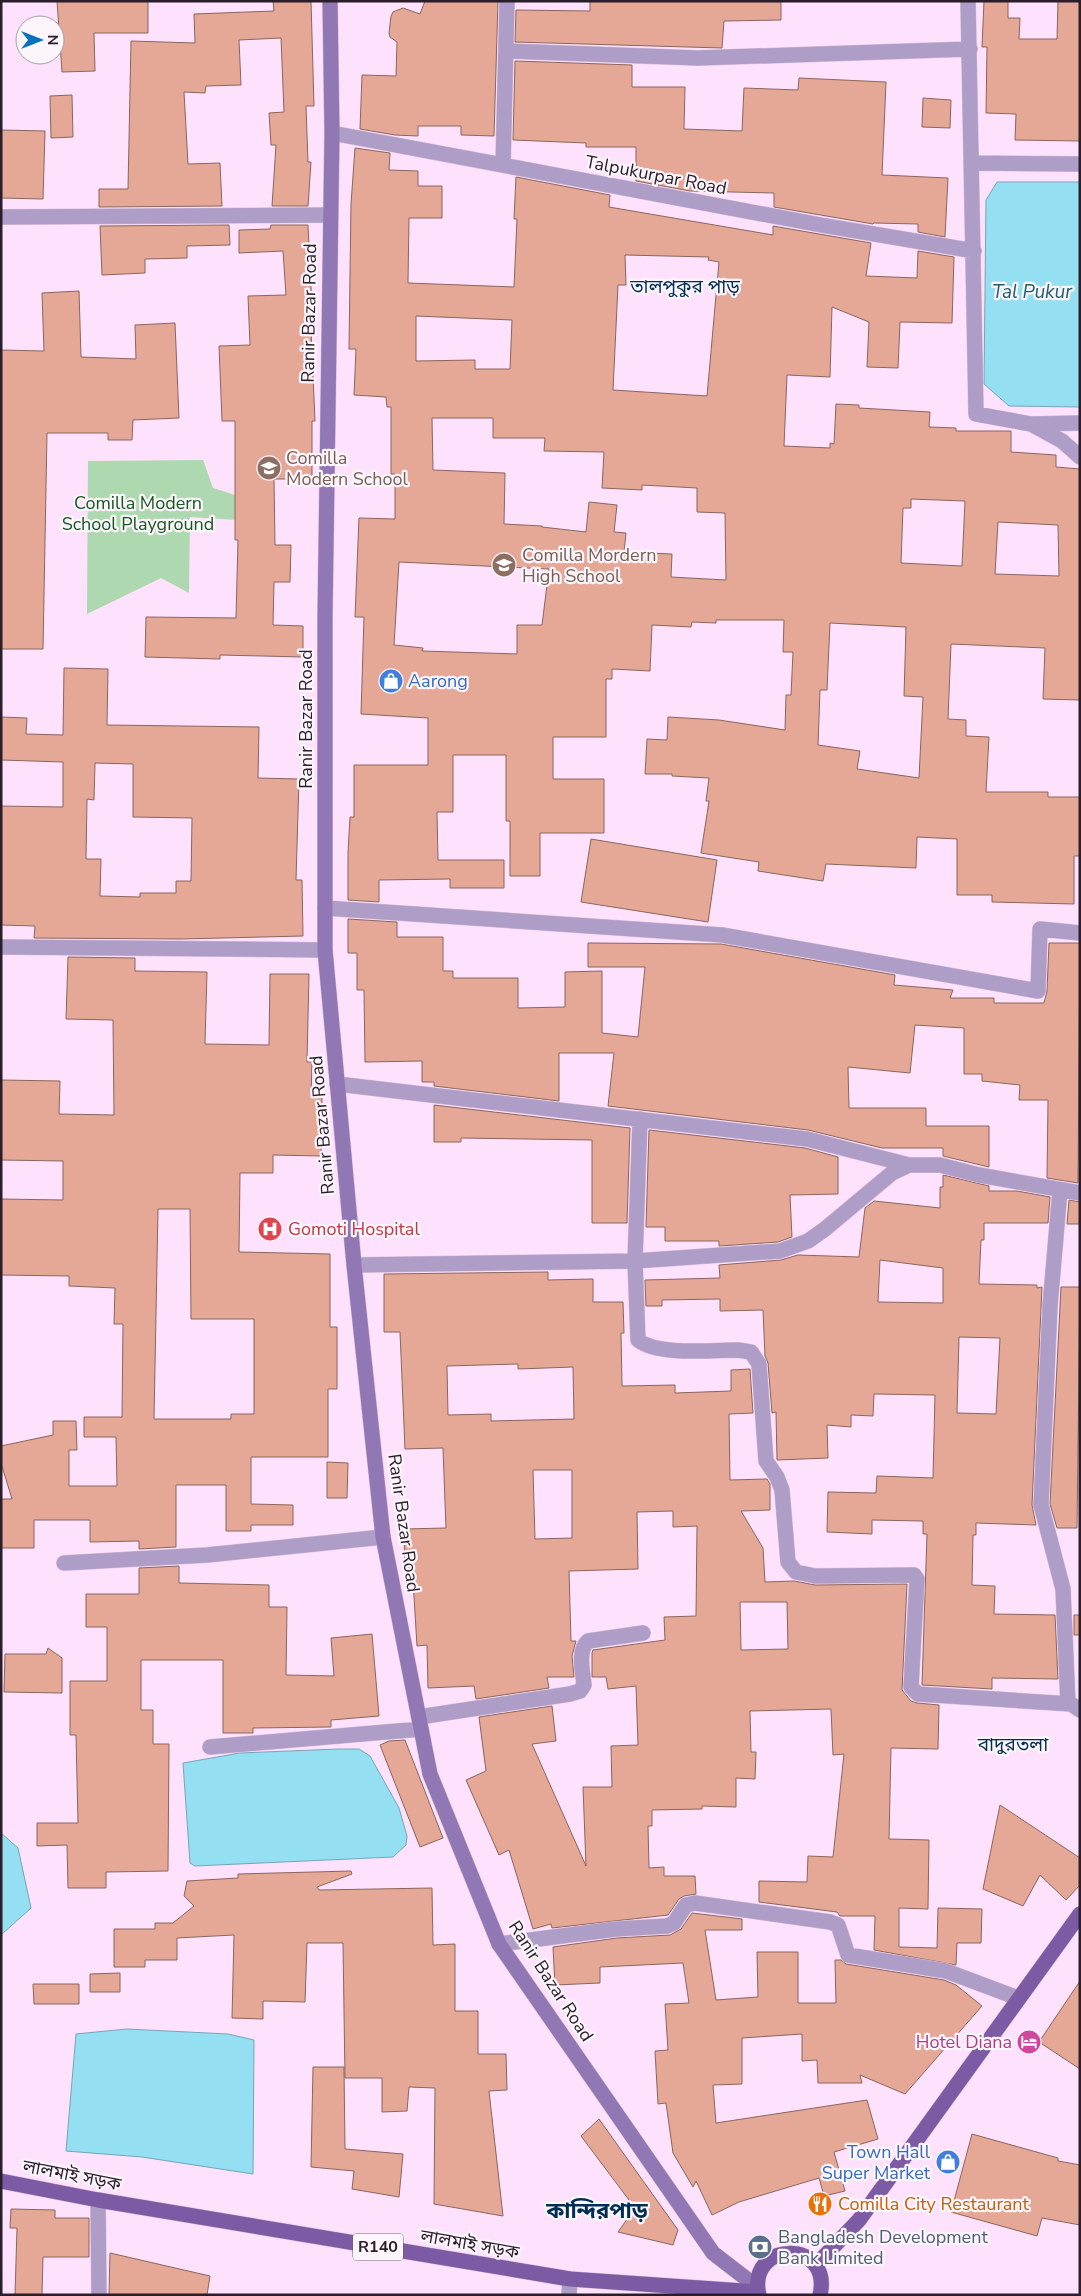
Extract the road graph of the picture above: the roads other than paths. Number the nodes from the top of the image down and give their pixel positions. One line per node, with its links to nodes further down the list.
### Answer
1 (330, 1): 6 (main road, Ranir Bazar Road)
2 (507, 1): 5 (street)
3 (968, 1): 4 (street)
4 (970, 49): 5 (street); 7 (street)
5 (507, 51): 9 (street)
6 (332, 133): 9 (street, Talpukurpar Road); 10 (main road, Ranir Bazar Road)
7 (973, 163): 8 (street); 12 (street)
8 (1080, 164)
9 (503, 165): 12 (street, Talpukurpar Road)
10 (330, 215): 11 (street); 16 (main road, Ranir Bazar Road)
11 (1, 217)
12 (974, 251): 14 (street)
13 (1080, 423): 14 (street)
14 (1032, 424): 15 (street)
15 (1080, 457)
16 (325, 908): 17 (street); 19 (main road, Ranir Bazar Road)
17 (1080, 933)
18 (1, 947): 19 (street)
19 (325, 950): 20 (main road, Ranir Bazar Road)
20 (337, 1084): 21 (street); 26 (main road, Ranir Bazar Road)
21 (640, 1119): 22 (street); 25 (street)
22 (909, 1165): 23 (street); 25 (street)
23 (1060, 1190): 24 (street); 30 (street)
24 (1080, 1193)
25 (635, 1261): 26 (street); 30 (street)
26 (354, 1265): 27 (main road, Ranir Bazar Road)
27 (383, 1537): 28 (street); 31 (main road, Ranir Bazar Road)
28 (64, 1564)
29 (643, 1633): 31 (street)
30 (1074, 1707)
31 (420, 1723): 32 (street); 34 (main road, Ranir Bazar Road)
32 (210, 1747)
33 (1080, 1914): 35 (main road)
34 (499, 1944): 35 (street); 40 (main road, Ranir Bazar Road)
35 (1018, 1998): 38 (main road)
36 (1, 2181): 37 (main road, লালমাই সড়ক / R140)
37 (98, 2200): 39 (main road, লালমাই সড়ক / R140); 41 (street)
38 (816, 2265): 40 (main road); 43 (main road)
39 (570, 2279): 40 (main road, লালমাই সড়ক / R140); 42 (street)
40 (758, 2291)
41 (99, 2295)
42 (569, 2295)
43 (820, 2295)

